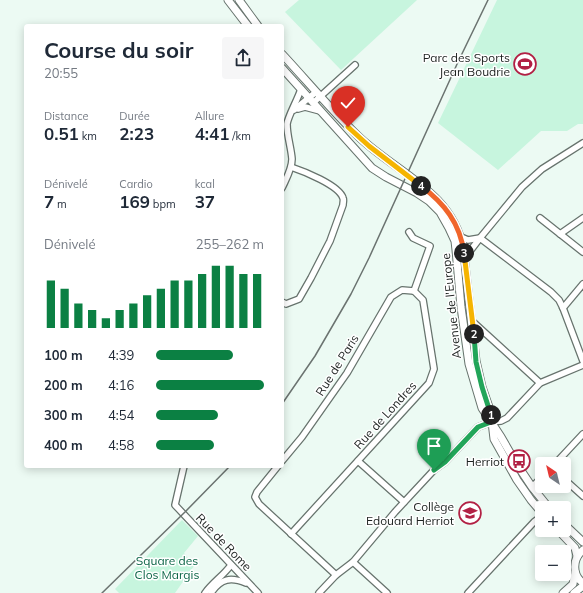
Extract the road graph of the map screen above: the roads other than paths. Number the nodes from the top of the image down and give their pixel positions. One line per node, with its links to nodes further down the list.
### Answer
1 (228, 0): 3 (main road)
2 (239, 0): 4 (main road)
3 (246, 24)
4 (257, 24)
5 (284, 56): 9 (main road, Avenue de l'Europe)
6 (355, 66): 9 (street)
7 (284, 70): 8 (main road, Avenue de l'Europe)
8 (301, 89): 10 (main road, Avenue de l'Europe); 12 (street)
9 (318, 94): 10 (street); 20 (main road, Avenue de l'Europe)
10 (311, 100): 11 (main road, Avenue de l'Europe); 12 (street)
11 (321, 111): 12 (street); 32 (main road, Avenue de l'Europe)
12 (292, 112): 14 (street)
13 (583, 143): 21 (street)
14 (291, 167): 15 (street); 26 (street)
15 (284, 183)
16 (540, 218): 19 (street)
17 (583, 218): 19 (street)
18 (409, 232): 25 (street)
19 (560, 234): 22 (street)
20 (461, 236): 21 (street); 23 (main road, Avenue de l'Europe)
21 (480, 238): 23 (street); 27 (street)
22 (583, 252)
23 (464, 259): 28 (main road, Avenue de l'Europe)
24 (583, 284): 27 (street)
25 (414, 291): 35 (street, Rue de Paris); 36 (street, Rue de Londres)
26 (284, 303)
27 (563, 308): 29 (street)
28 (472, 321): 31 (street); 32 (main road, Avenue de l'Europe)
29 (583, 361)
30 (583, 364): 31 (street)
31 (540, 383): 32 (street)
32 (491, 422): 41 (main road, Avenue de l'Europe); 44 (street); 45 (main road, Avenue de l'Europe)
33 (583, 434): 34 (street)
34 (562, 457)
35 (284, 459)
36 (358, 461): 44 (street); 48 (street, Rue de Londres)
37 (184, 468): 54 (street, Rue de Rome)
38 (276, 468): 48 (street)
39 (535, 484): 41 (street)
40 (571, 485): 42 (street)
41 (532, 487): 43 (main road, Avenue de l'Europe)
42 (583, 496)
43 (543, 501)
44 (404, 502): 53 (street)
45 (535, 505)
46 (535, 521): 66 (street)
47 (571, 531): 50 (main road)
48 (291, 534): 57 (street)
49 (565, 537): 52 (main road)
50 (583, 542)
51 (583, 550): 52 (main road)
52 (577, 556): 56 (main road)
53 (353, 562): 57 (street); 65 (street)
54 (231, 566): 55 (street, Rue de Rome); 61 (street)
55 (236, 571): 58 (street); 59 (street, Rue de Rome)
56 (575, 572): 60 (main road); 67 (main road)
57 (336, 575): 64 (street)
58 (228, 579): 59 (street); 62 (street)
59 (248, 584): 63 (street, Rue de Rome)
60 (583, 585): 68 (main road)
61 (205, 593)
62 (211, 593)
63 (258, 593)
64 (320, 593)
65 (387, 593)
66 (468, 593)
67 (564, 593)
68 (574, 593)

